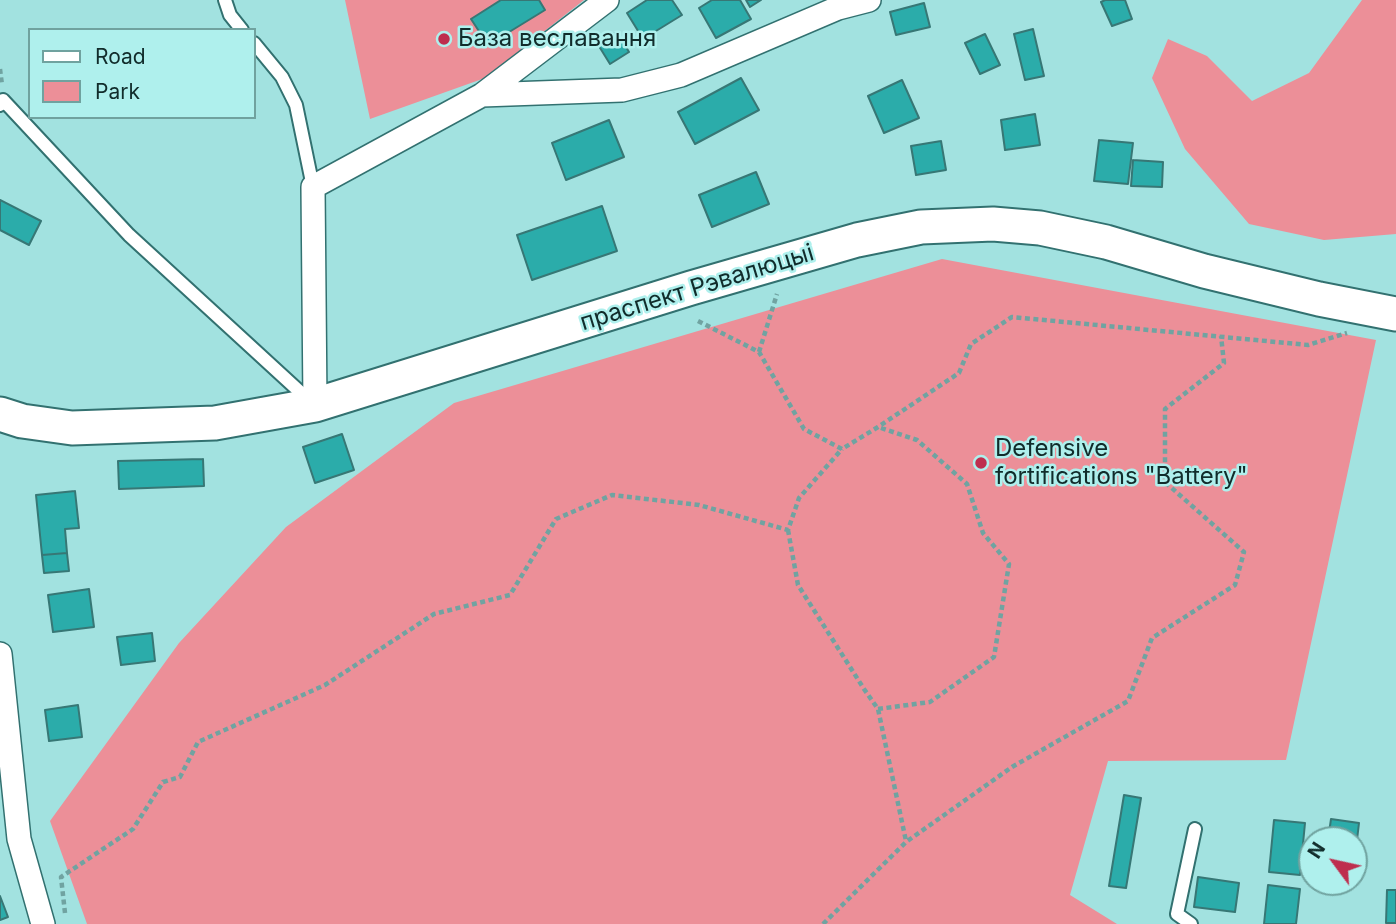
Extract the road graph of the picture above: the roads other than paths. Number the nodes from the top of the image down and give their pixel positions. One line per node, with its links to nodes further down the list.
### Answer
1 (225, 0): 4 (lane)
2 (607, 0): 6 (street)
3 (869, 0): 6 (street)
4 (240, 28)
5 (256, 45): 8 (lane)
6 (482, 95): 8 (street)
7 (0, 105): 10 (lane)
8 (313, 187): 10 (street)
9 (1396, 314): 10 (main road, праспект Рэвалюцыі)
10 (315, 405): 11 (main road, праспект Рэвалюцыі)
11 (0, 414)
12 (0, 654): 14 (street)
13 (1195, 829): 16 (lane)
14 (9, 845): 15 (street)
15 (43, 924)
16 (1191, 924)

